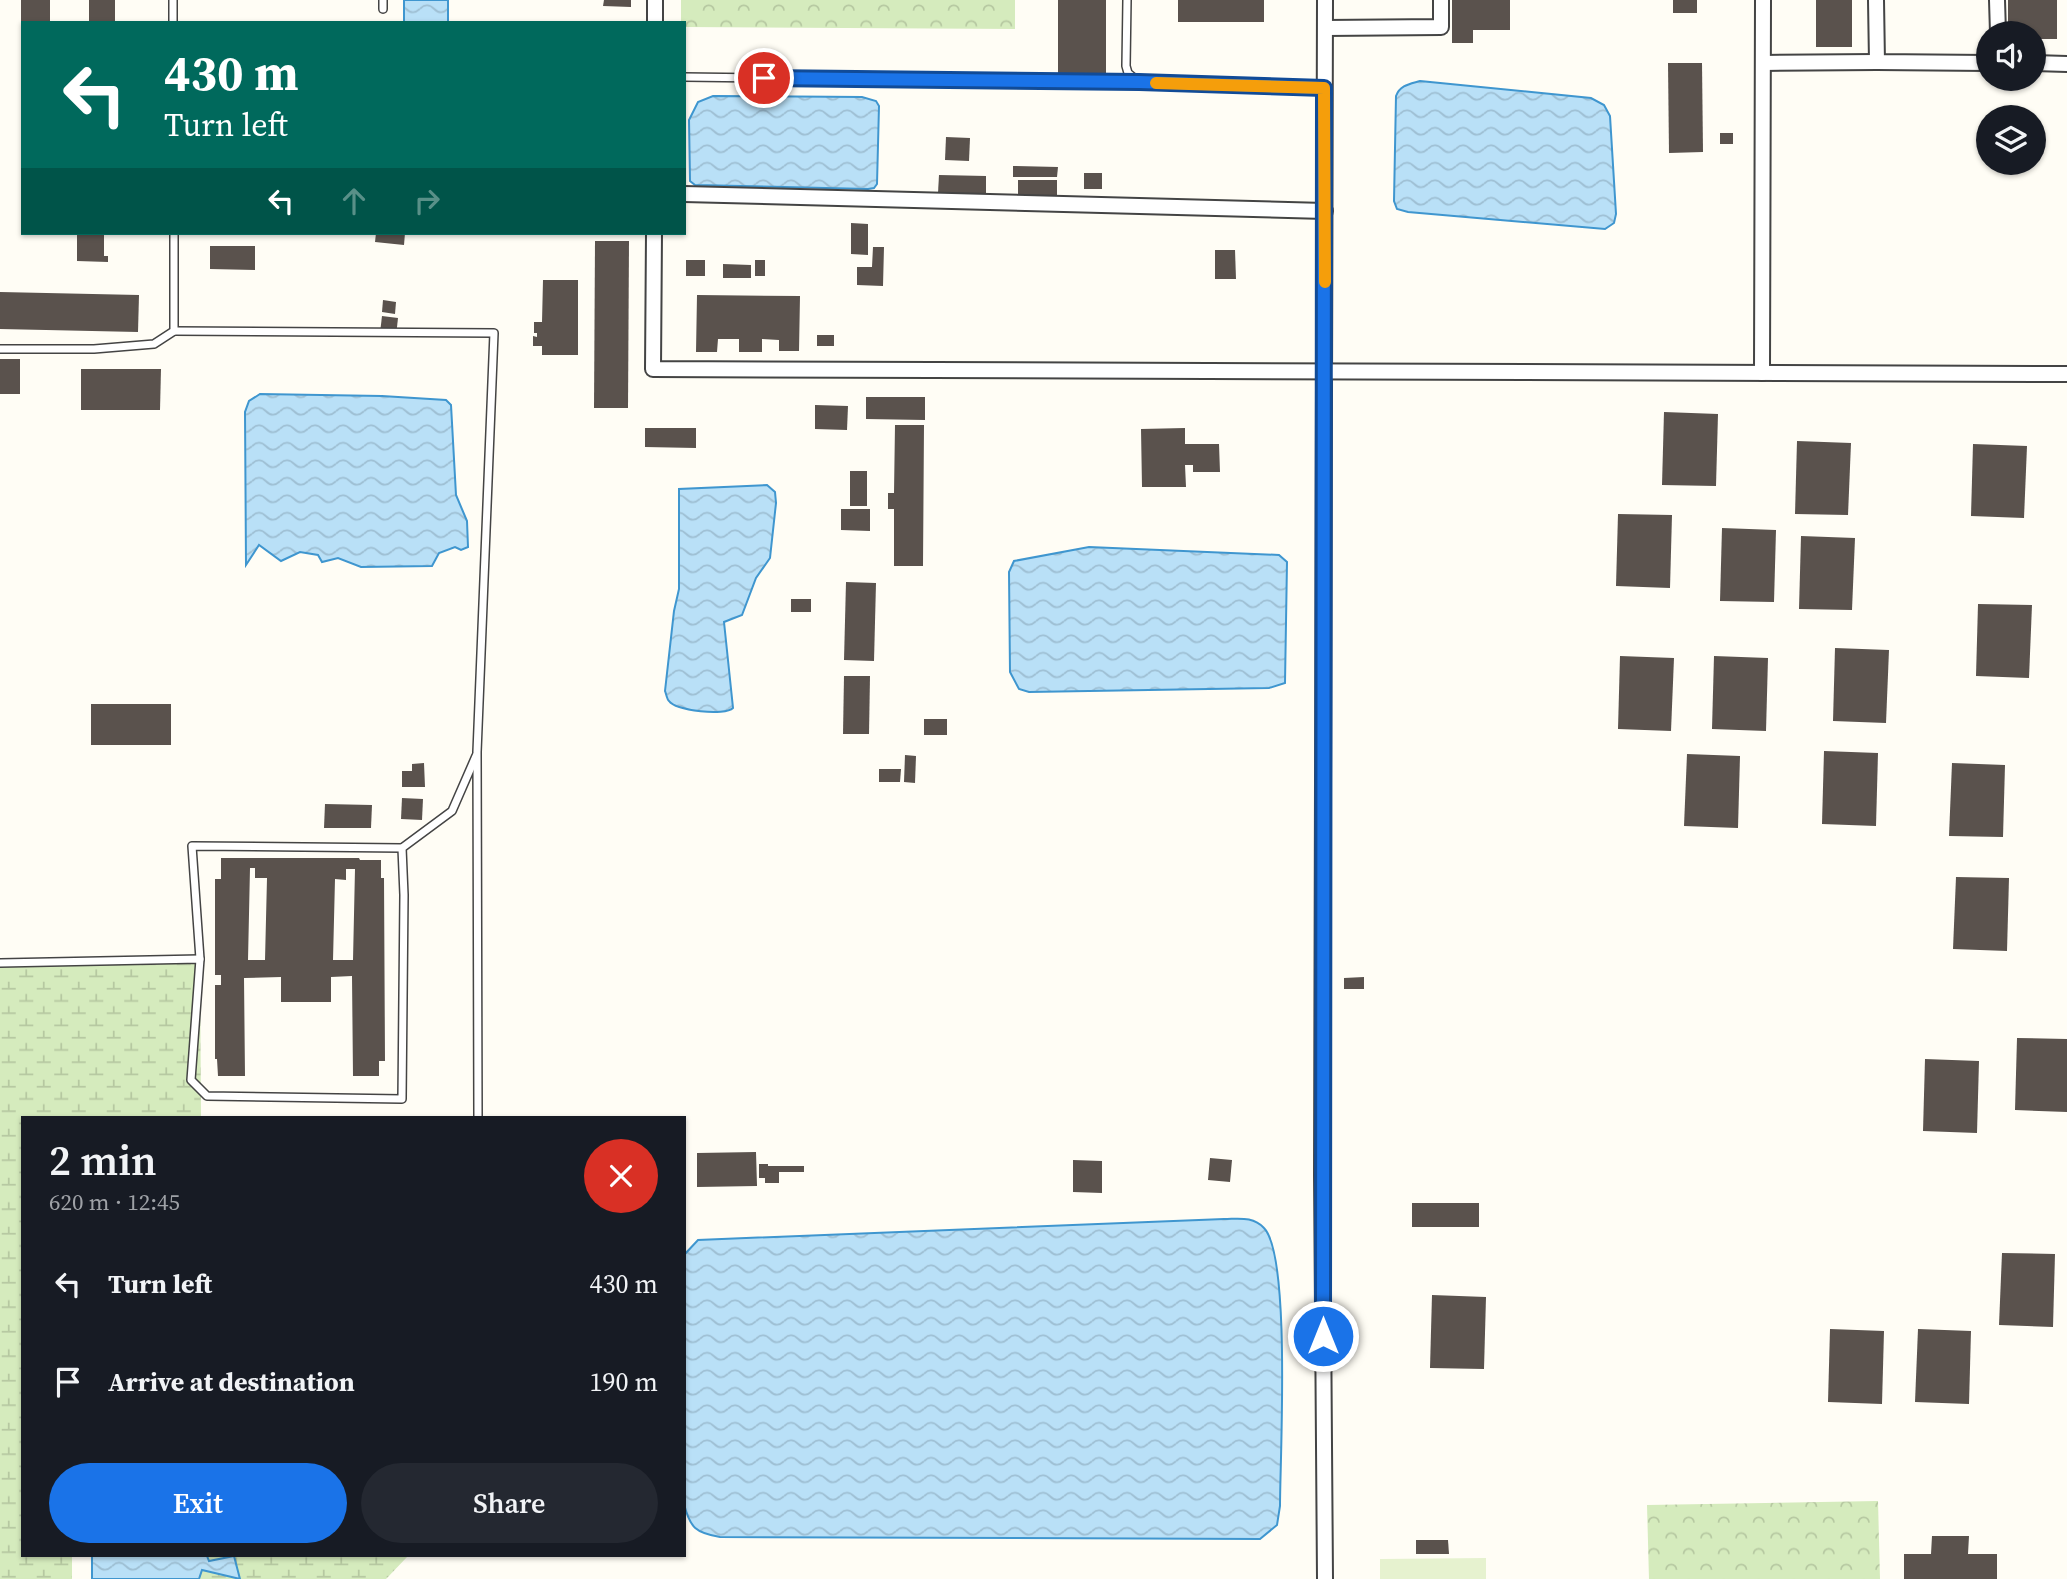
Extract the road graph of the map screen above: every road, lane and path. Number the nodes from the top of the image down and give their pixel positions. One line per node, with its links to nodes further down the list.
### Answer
1 (173, 0): 11 (lane)
2 (383, 0): 10 (lane)
3 (654, 0): 12 (street)
4 (1127, 0): 21 (lane)
5 (1325, 0): 14 (street)
6 (1441, 0): 14 (street)
7 (1763, 0): 16 (street)
8 (1876, 0): 15 (street)
9 (1997, 0): 13 (street)
10 (383, 9)
11 (173, 21)
12 (654, 21)
13 (1997, 21)
14 (1325, 28): 22 (street)
15 (1877, 62): 16 (street); 17 (street)
16 (1763, 63): 30 (street)
17 (1976, 63)
18 (2046, 63): 19 (street)
19 (2067, 64)
20 (686, 77): 21 (lane)
21 (1139, 82): 22 (lane)
22 (1324, 88): 24 (street)
23 (686, 194): 24 (street)
24 (1325, 211): 29 (street)
25 (174, 235): 27 (lane)
26 (654, 235): 29 (street)
27 (174, 331): 28 (lane); 32 (lane)
28 (0, 349)
29 (1325, 372): 30 (street); 37 (street)
30 (1762, 373): 31 (street)
31 (2067, 374)
32 (477, 752): 33 (lane); 36 (lane)
33 (402, 848): 34 (lane); 34 (lane)
34 (200, 959): 35 (lane)
35 (0, 963)
36 (478, 1116)
37 (1325, 1579)

